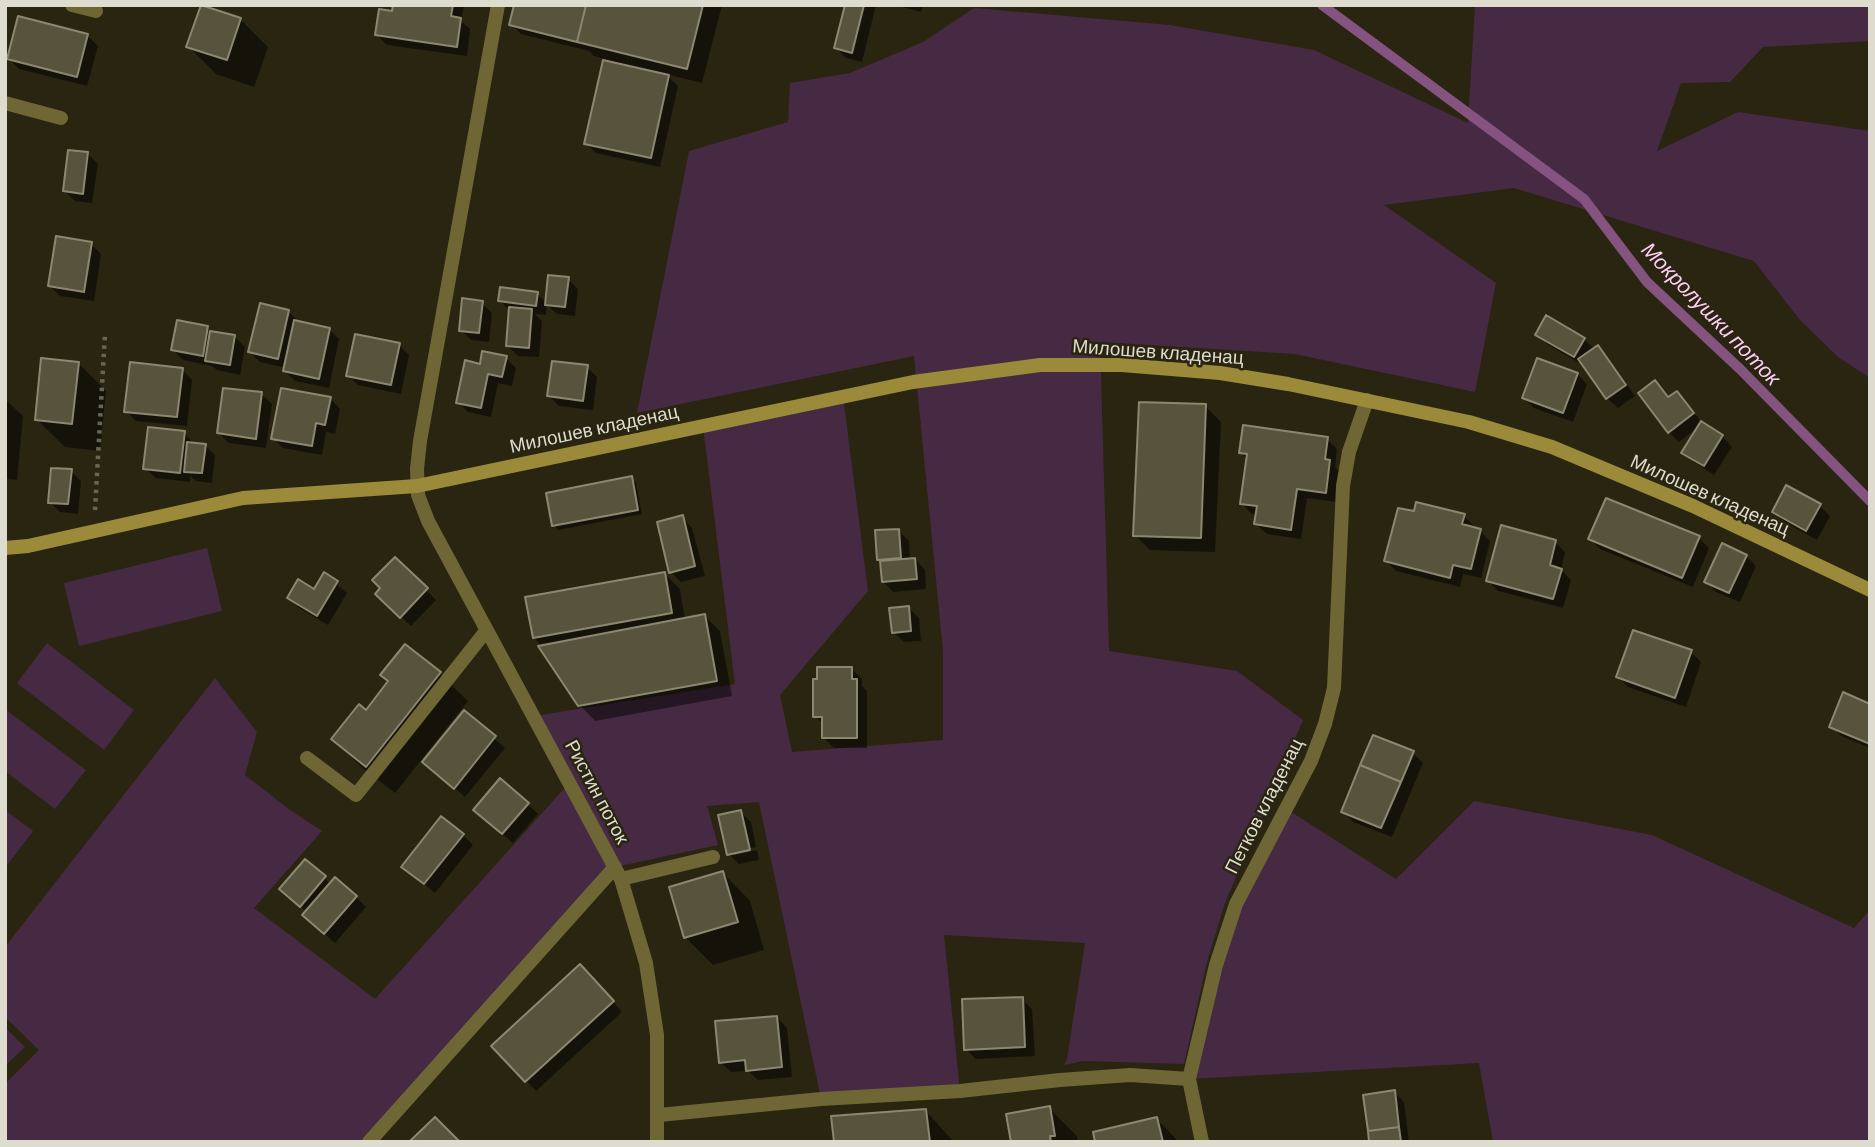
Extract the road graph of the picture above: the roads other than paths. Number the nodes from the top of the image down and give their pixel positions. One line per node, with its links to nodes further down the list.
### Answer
1 (72, 5): 3 (street)
2 (498, 5): 7 (street)
3 (96, 11)
4 (5, 103): 5 (street)
5 (61, 118)
6 (1367, 400): 7 (street, Милошев кладенац); 9 (street, Милошев кладенац); 14 (street, Петков кладенац)
7 (417, 485): 8 (street, Милошев кладенац); 10 (street, Ристин поток)
8 (5, 548)
9 (1870, 590)
10 (486, 631): 11 (street); 13 (street, Ристин поток)
11 (307, 758)
12 (713, 857): 13 (street)
13 (618, 873): 15 (street, Ристин поток); 16 (street)
14 (1189, 1079): 15 (street); 18 (street, Петков кладенац)
15 (659, 1115): 17 (street, Ристин поток)
16 (369, 1142)
17 (657, 1142)
18 (1202, 1142)

